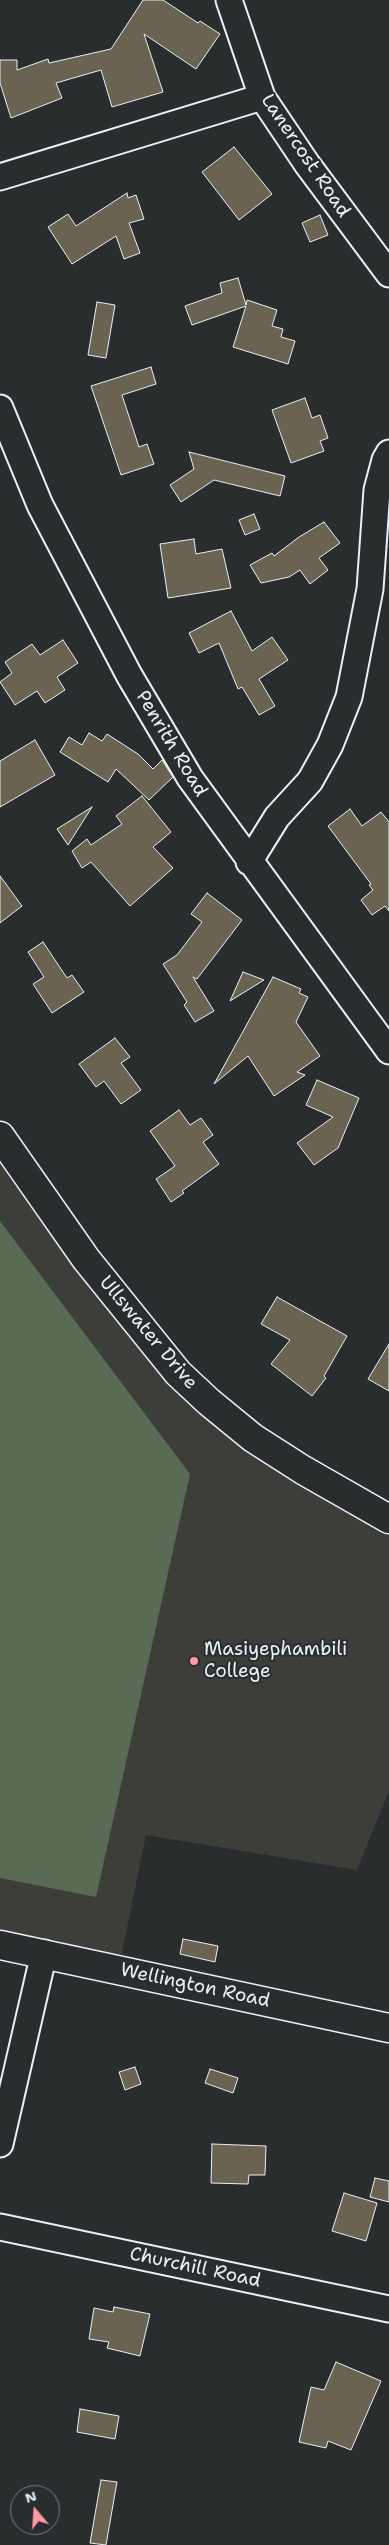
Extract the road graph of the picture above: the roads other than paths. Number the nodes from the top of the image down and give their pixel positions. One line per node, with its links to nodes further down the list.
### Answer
1 (229, 0): 2 (street, Lanercost Road)
2 (262, 96): 3 (street); 4 (street, Lanercost Road)
3 (0, 177)
4 (389, 274)
5 (0, 408): 7 (street, Penrith Road)
6 (389, 453): 7 (street)
7 (249, 862): 8 (street, Penrith Road)
8 (389, 1051)
9 (0, 1136): 10 (street, Ullswater Drive)
10 (389, 1519)
11 (0, 1945): 12 (street, Wellington Road)
12 (44, 1953): 13 (street, Wellington Road); 14 (street)
13 (389, 2028)
14 (0, 2144)
15 (0, 2227): 16 (street, Churchill Road)
16 (389, 2309)

